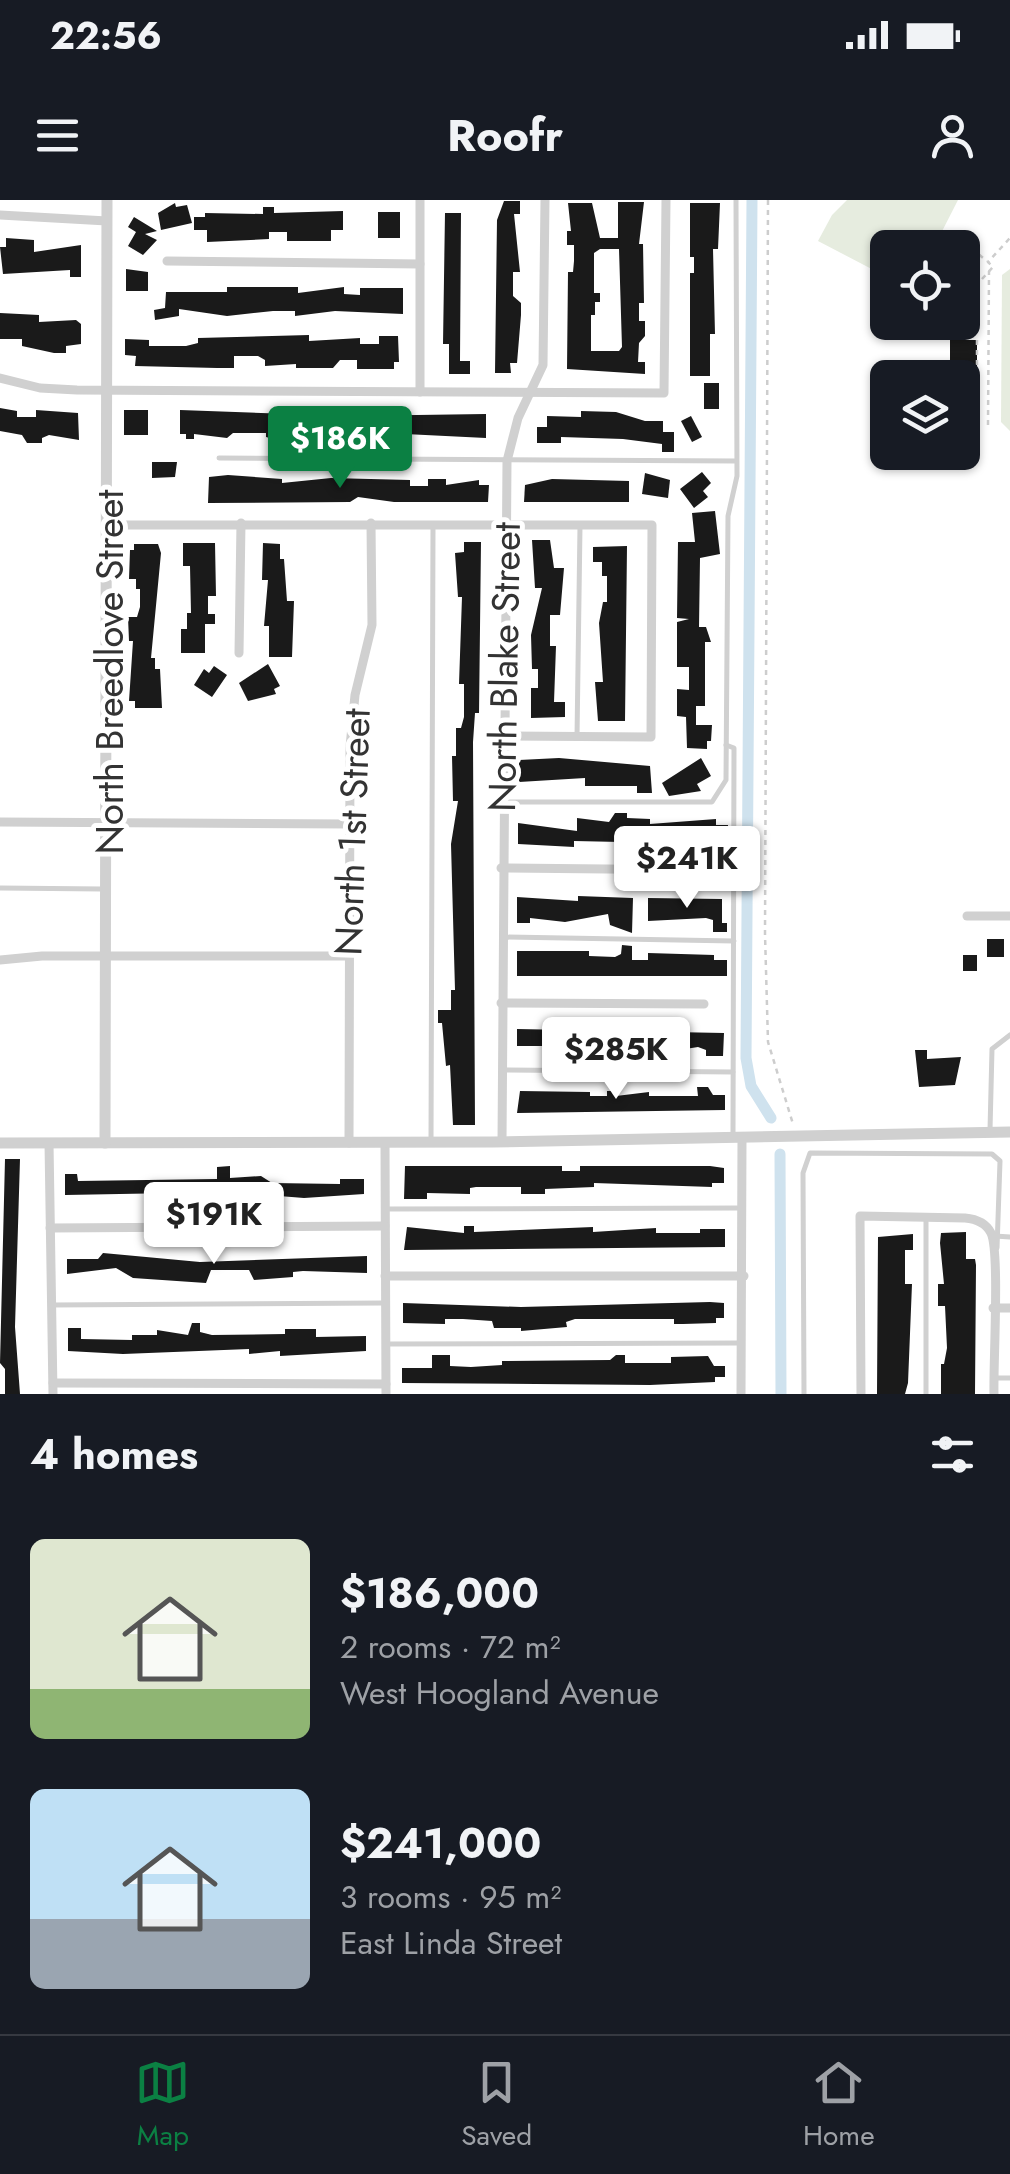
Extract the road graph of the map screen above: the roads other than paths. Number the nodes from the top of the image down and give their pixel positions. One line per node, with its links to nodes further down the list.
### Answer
1 (107, 200): 7 (street, North Breedlove Street)
2 (420, 200): 9 (street)
3 (545, 200): 13 (street, North Blake Street)
4 (666, 200): 13 (street)
5 (736, 200): 16 (lane)
6 (0, 215): 7 (street)
7 (107, 221): 11 (street, North Breedlove Street)
8 (168, 261): 9 (street)
9 (420, 264): 12 (street)
10 (0, 378): 11 (street)
11 (108, 389): 12 (street); 20 (street, North Breedlove Street)
12 (420, 392): 13 (street)
13 (532, 393): 15 (street, North Blake Street)
14 (219, 458): 15 (lane)
15 (507, 461): 16 (lane); 21 (street, North Blake Street)
16 (736, 461): 26 (lane)
17 (241, 522): 18 (street); 20 (street); 23 (street)
18 (371, 523): 19 (street); 30 (street, North 1st Street)
19 (433, 524): 21 (street); 50 (lane)
20 (109, 525): 29 (street, North Breedlove Street)
21 (505, 526): 22 (street); 24 (street, North Blake Street)
22 (580, 526): 25 (lane); 25 (street)
23 (239, 653)
24 (503, 736): 25 (street); 27 (street, North Blake Street)
25 (577, 737)
26 (726, 745): 27 (lane); 38 (lane)
27 (502, 802): 31 (street, North Blake Street)
28 (0, 822): 29 (street)
29 (109, 822): 30 (street); 34 (street, North Breedlove Street)
30 (350, 824): 40 (street, North 1st Street)
31 (501, 868): 32 (street); 37 (street, North Blake Street)
32 (706, 870)
33 (0, 888): 34 (lane)
34 (109, 889): 39 (street, North Breedlove Street)
35 (967, 916): 36 (street)
36 (1010, 916)
37 (501, 937): 38 (lane); 42 (street, North Blake Street)
38 (734, 941): 46 (lane)
39 (108, 956): 40 (street); 41 (street); 56 (street, North Breedlove Street)
40 (348, 956): 54 (street, North 1st Street)
41 (0, 960)
42 (502, 1004): 43 (street); 45 (street, North Blake Street)
43 (704, 1004)
44 (1010, 1036): 47 (lane)
45 (501, 1070): 46 (lane); 51 (street, North Blake Street)
46 (733, 1072): 49 (lane)
47 (990, 1132): 48 (street); 49 (street)
48 (1010, 1132)
49 (738, 1140): 51 (street); 57 (street)
50 (431, 1142): 51 (street); 55 (street)
51 (502, 1142)
52 (0, 1143): 53 (street)
53 (49, 1143): 56 (street); 61 (street)
54 (349, 1143): 55 (street); 56 (street)
55 (385, 1143): 58 (street)
56 (105, 1144)
57 (743, 1208): 58 (lane); 65 (street)
58 (385, 1209): 60 (street)
59 (926, 1216): 62 (street); 78 (street); 79 (lane)
60 (385, 1226): 61 (street); 64 (street)
61 (50, 1228): 67 (street)
62 (995, 1236): 63 (lane); 68 (street); 77 (lane)
63 (1010, 1237)
64 (385, 1276): 65 (street); 66 (street)
65 (744, 1276): 70 (street)
66 (385, 1304): 67 (lane); 71 (street)
67 (52, 1305): 74 (street)
68 (994, 1308): 69 (street); 72 (street)
69 (1010, 1308)
70 (742, 1343): 71 (lane); 76 (street)
71 (386, 1344): 75 (street)
72 (994, 1378): 73 (lane); 80 (street)
73 (1010, 1378)
74 (53, 1388): 75 (street)
75 (386, 1389)
76 (742, 1394)
77 (804, 1394)
78 (860, 1394)
79 (926, 1394)
80 (994, 1394)

